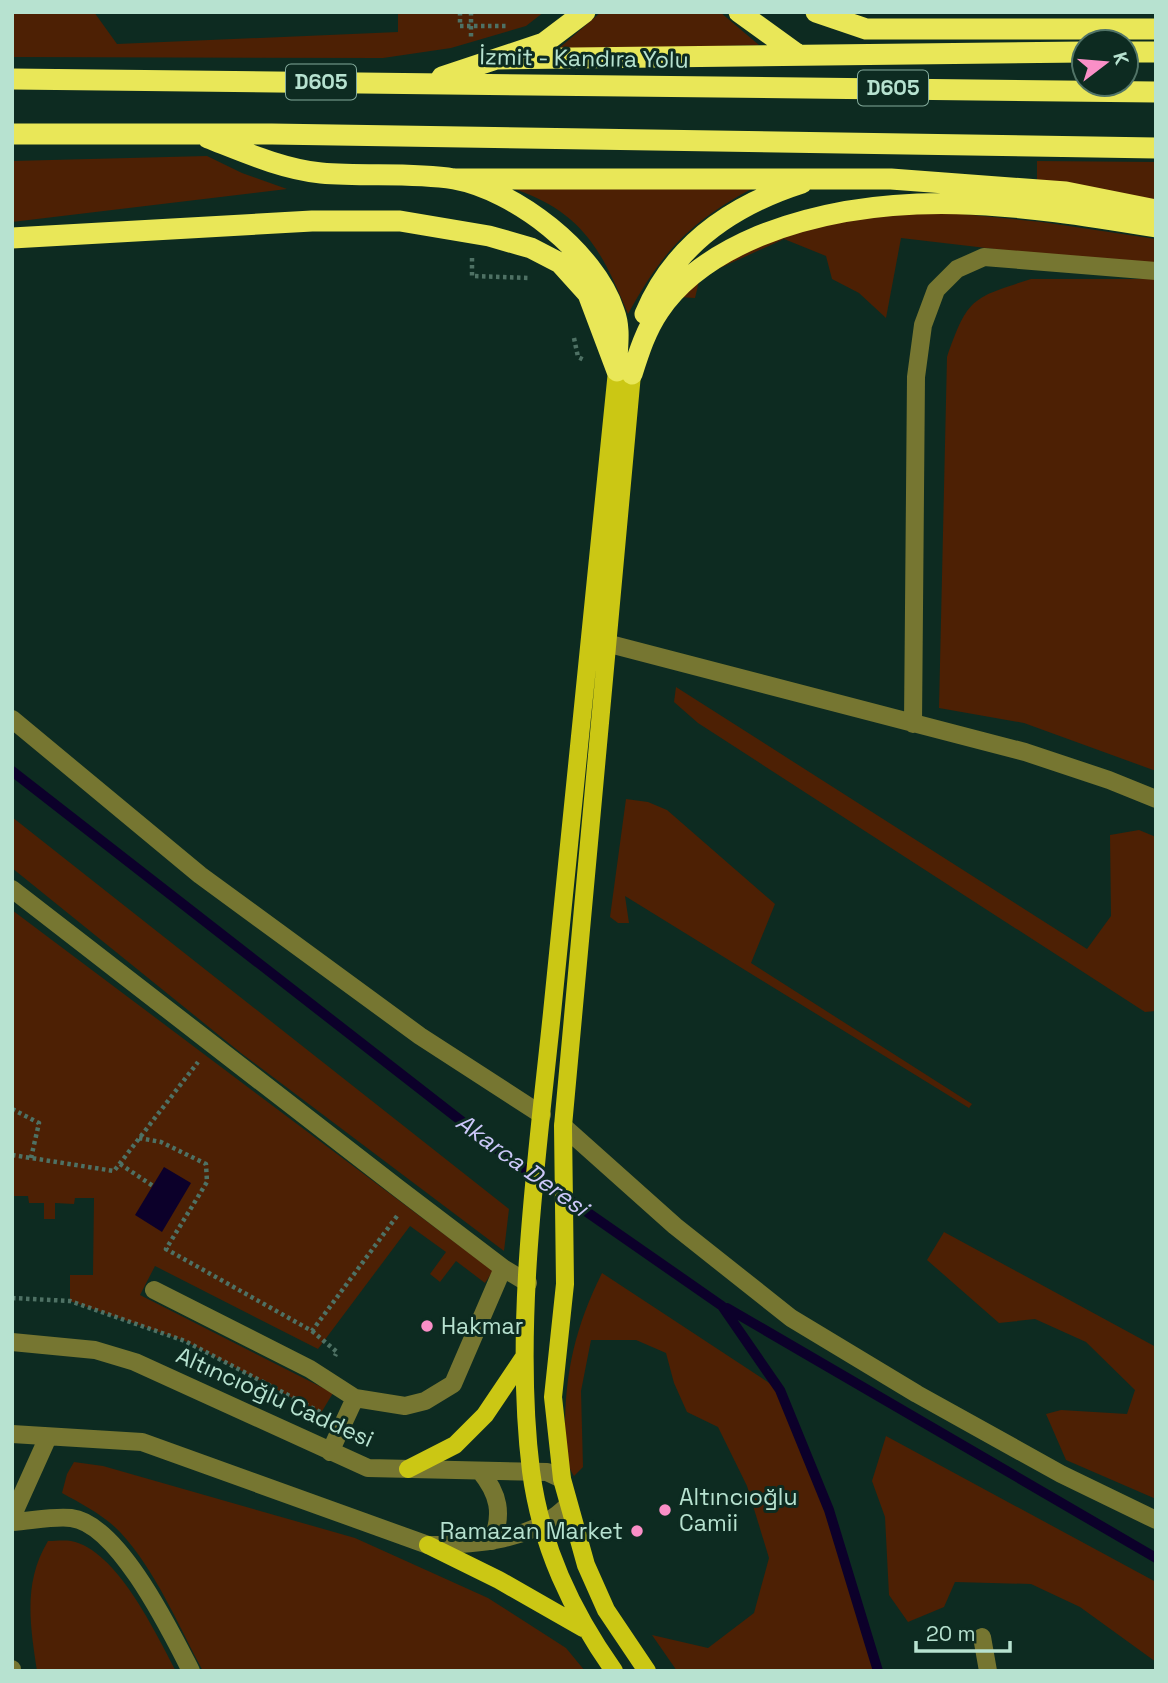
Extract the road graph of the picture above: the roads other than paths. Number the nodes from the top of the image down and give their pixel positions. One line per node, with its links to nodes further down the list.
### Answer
1 (585, 12): 7 (highway)
2 (738, 12): 6 (highway)
3 (816, 12): 4 (highway)
4 (1156, 29)
5 (1070, 52): 6 (highway)
6 (797, 54): 7 (highway)
7 (496, 59): 9 (highway)
8 (12, 79): 9 (highway, İzmit - Kandıra Yolu / D605)
9 (425, 83): 10 (highway, İzmit - Kandıra Yolu / D605)
10 (1156, 92)
11 (12, 134): 12 (highway)
12 (197, 134): 13 (highway); 15 (highway)
13 (1156, 148)
14 (822, 177): 15 (highway); 16 (highway); 20 (highway)
15 (455, 179): 20 (highway)
16 (1156, 210)
17 (1156, 227): 20 (highway)
18 (12, 238): 20 (highway)
19 (1156, 271): 23 (street)
20 (624, 372): 21 (main road); 26 (main road)
21 (607, 643): 23 (street); 27 (main road)
22 (12, 719): 26 (street)
23 (913, 724): 24 (street)
24 (1156, 799)
25 (12, 889): 28 (street)
26 (541, 1115): 29 (main road)
27 (563, 1126): 40 (main road); 43 (street)
28 (503, 1268): 29 (street); 33 (street)
29 (528, 1283): 32 (main road)
30 (153, 1290): 33 (street)
31 (12, 1342): 36 (street, Altıncıoğlu Caddesi)
32 (524, 1357): 37 (main road); 39 (main road)
33 (355, 1398): 36 (street)
34 (12, 1434): 35 (street)
35 (48, 1437): 42 (street); 46 (street)
36 (330, 1452): 37 (street, Altıncıoğlu Caddesi)
37 (408, 1469): 38 (street, Altıncıoğlu Caddesi)
38 (480, 1471): 39 (street, Altıncıoğlu Caddesi); 45 (street)
39 (531, 1471): 40 (street, Altıncıoğlu Caddesi); 44 (main road)
40 (562, 1479): 41 (main road)
41 (568, 1505): 44 (street); 51 (main road)
42 (12, 1520): 49 (street)
43 (1156, 1520)
44 (542, 1522): 45 (street); 47 (main road)
45 (492, 1541): 46 (street)
46 (428, 1545): 47 (main road)
47 (584, 1629): 50 (main road)
48 (982, 1637): 52 (street)
49 (191, 1671)
50 (614, 1671)
51 (647, 1671)
52 (988, 1671)

